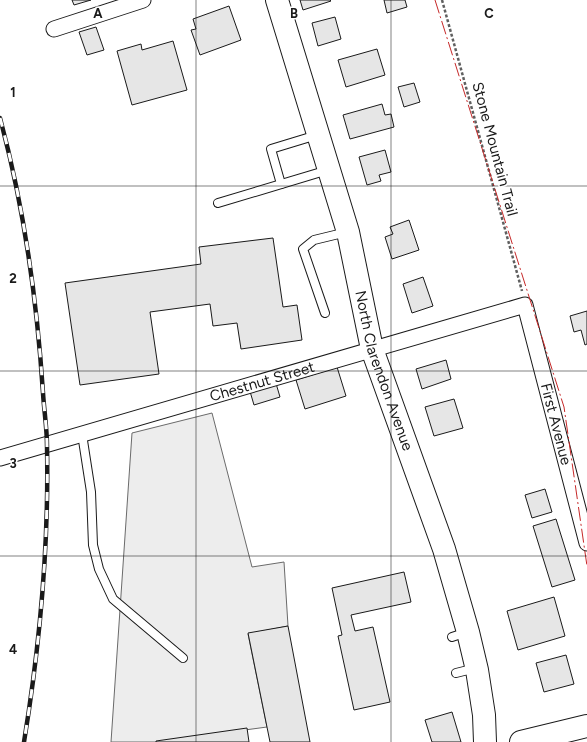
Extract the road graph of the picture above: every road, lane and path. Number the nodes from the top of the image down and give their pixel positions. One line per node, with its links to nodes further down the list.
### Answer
1 (143, 0): 4 (street)
2 (277, 0): 5 (street, North Clarendon Avenue)
3 (442, 0): 10 (path, Stone Mountain Trail)
4 (54, 29)
5 (318, 135): 6 (street, North Clarendon Avenue); 7 (lane)
6 (329, 170): 7 (lane); 9 (street, North Clarendon Avenue)
7 (281, 184): 8 (lane)
8 (218, 203)
9 (348, 232): 11 (lane); 12 (street, North Clarendon Avenue)
10 (525, 305): 12 (street, Chestnut Street); 15 (street, First Avenue)
11 (325, 313)
12 (372, 349): 13 (street, Chestnut Street); 17 (street, North Clarendon Avenue)
13 (82, 434): 14 (street, Chestnut Street); 16 (lane)
14 (0, 458)
15 (587, 543)
16 (183, 658)
17 (477, 668): 18 (lane); 20 (street, North Clarendon Avenue)
18 (456, 673)
19 (587, 726): 21 (street)
20 (485, 742)
21 (525, 742)

